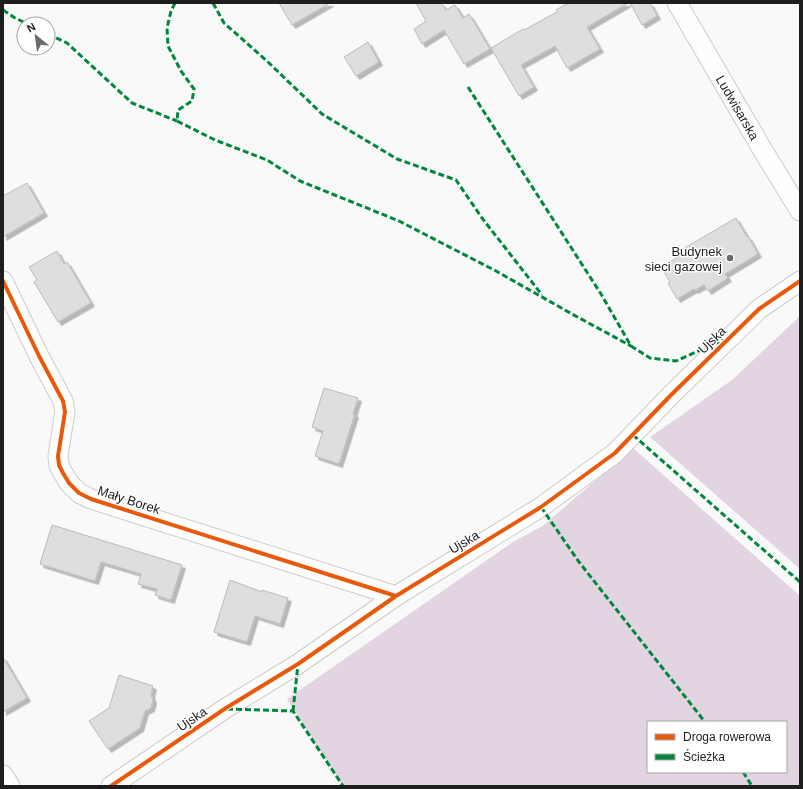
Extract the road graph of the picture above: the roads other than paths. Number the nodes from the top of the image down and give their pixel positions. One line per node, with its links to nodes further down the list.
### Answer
1 (677, 3): 2 (street, Ludwisarska)
2 (800, 211)
3 (3, 281): 5 (street, Mały Borek)
4 (800, 281): 5 (street, Ujska)
5 (396, 596): 8 (street, Ujska)
6 (3, 775): 7 (street)
7 (10, 786)
8 (111, 786)

